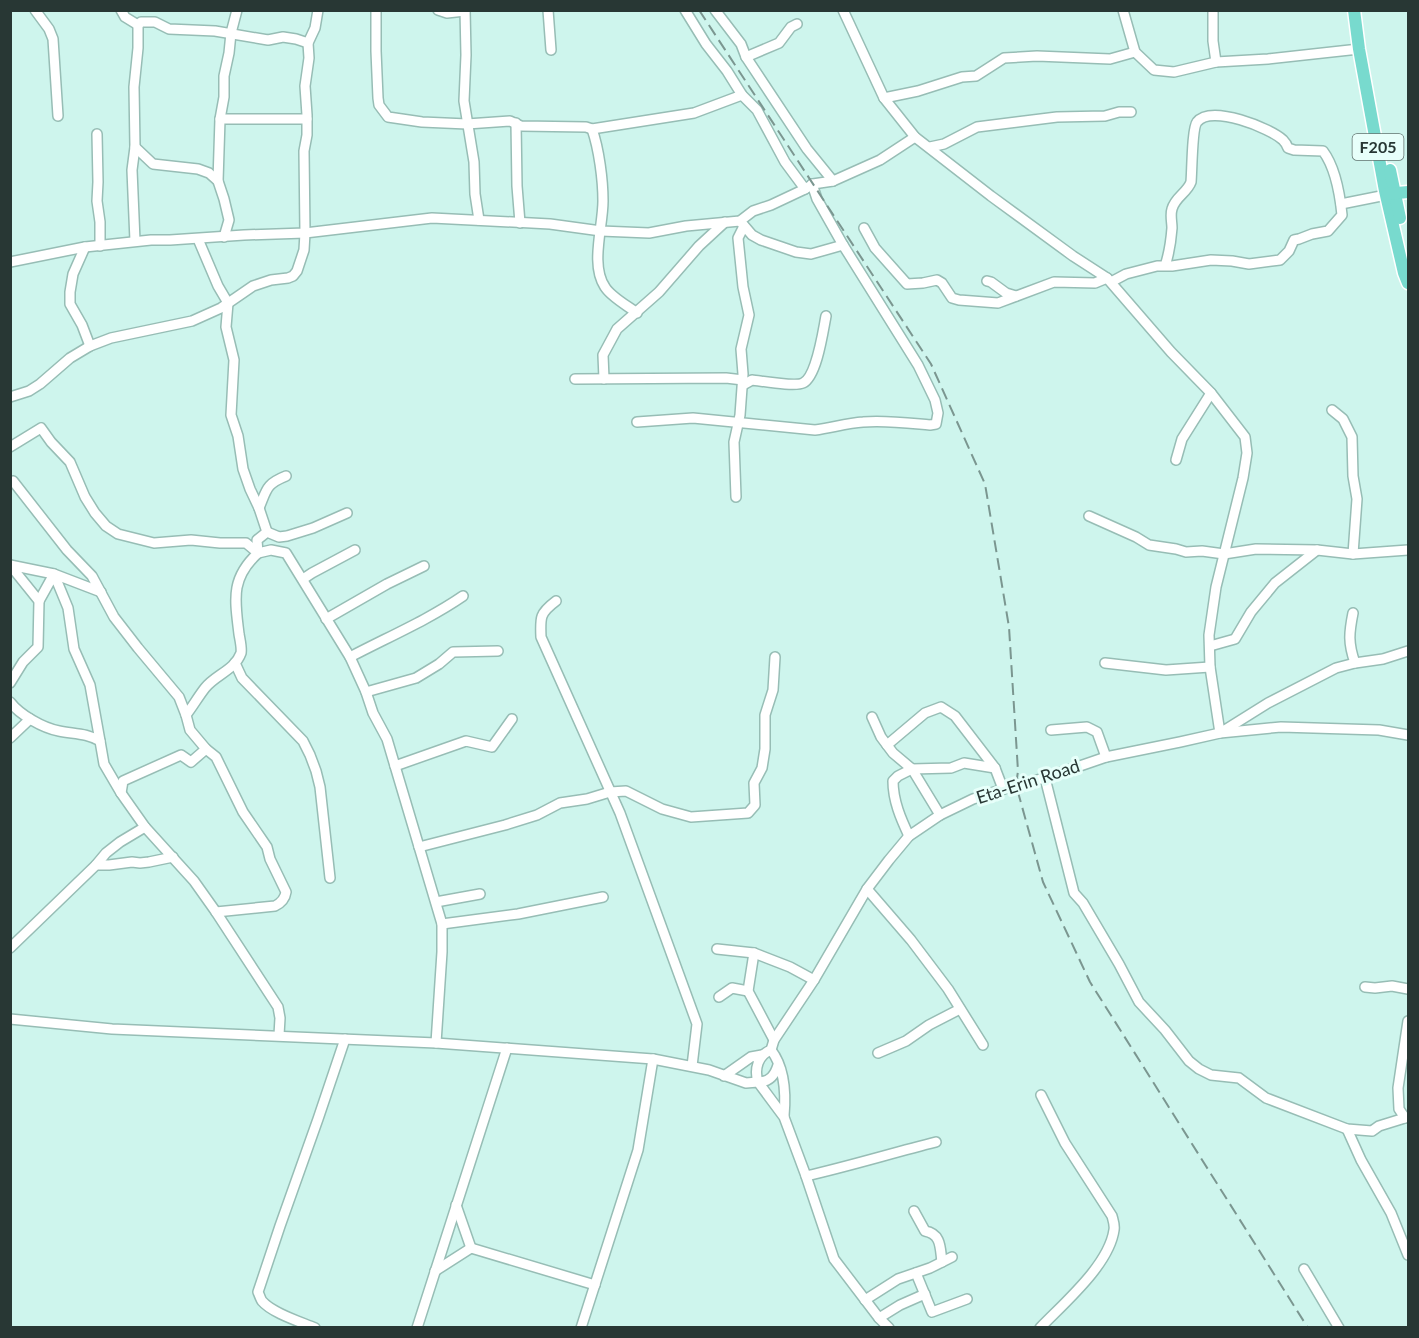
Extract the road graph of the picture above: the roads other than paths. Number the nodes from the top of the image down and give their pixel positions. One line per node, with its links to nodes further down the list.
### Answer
1 (36, 10): 28 (street)
2 (121, 10): 17 (street)
3 (237, 10): 18 (street)
4 (318, 10): 19 (street)
5 (376, 10): 32 (street)
6 (438, 10): 15 (street)
7 (548, 10): 21 (street)
8 (686, 10): 25 (street)
9 (715, 10): 23 (street)
10 (843, 10): 26 (street)
11 (1123, 10): 22 (street)
12 (1213, 10): 24 (street)
13 (1354, 10): 20 (main road, F205)
14 (1360, 10): 42 (main road, F205)
15 (465, 11): 32 (street)
16 (797, 24): 23 (street)
17 (138, 25): 18 (street); 36 (street)
18 (231, 33): 19 (street); 29 (street)
19 (308, 43): 30 (street)
20 (1359, 49): 24 (street); 42 (main road, F205)
21 (551, 50)
22 (1135, 52): 24 (street); 26 (street)
23 (746, 57): 39 (street)
24 (1216, 62)
25 (742, 95): 33 (street); 40 (street)
26 (884, 98): 35 (street)
27 (1131, 112): 37 (street)
28 (58, 116)
29 (220, 119): 30 (street); 38 (street)
30 (307, 119): 51 (street)
31 (516, 123): 32 (street); 33 (street); 47 (street)
32 (467, 124): 45 (street)
33 (591, 129): 50 (street)
34 (97, 134): 57 (street)
35 (915, 137): 37 (street); 39 (street)
36 (135, 147): 38 (street); 55 (street)
37 (930, 147): 62 (street)
38 (218, 181): 44 (street)
39 (833, 182): 40 (street)
40 (809, 186): 48 (street); 56 (street)
41 (1408, 192): 42 (main road)
42 (1390, 194): 43 (street); 59 (main road, F205); 64 (main road, F205)
43 (1341, 204): 61 (street); 61 (street)
44 (229, 220): 52 (street); 53 (street)
45 (479, 220): 47 (street); 51 (street)
46 (725, 222): 48 (street); 50 (street); 67 (street)
47 (520, 223): 50 (street)
48 (742, 223): 56 (street); 72 (street)
49 (864, 228): 65 (street)
50 (601, 231): 67 (street)
51 (305, 233): 52 (street); 66 (street)
52 (244, 235): 53 (street)
53 (224, 237): 54 (street)
54 (198, 238): 55 (street); 66 (street)
55 (135, 241): 57 (street)
56 (843, 245): 77 (street)
57 (100, 246): 58 (street)
58 (85, 247): 60 (street); 69 (street)
59 (1408, 260)
60 (10, 262)
61 (1165, 266): 62 (street)
62 (1109, 280): 65 (street); 73 (street)
63 (987, 281): 65 (street)
64 (1408, 283)
65 (1016, 296)
66 (228, 303): 69 (street); 83 (street)
67 (637, 313): 71 (street)
68 (826, 316): 72 (street)
69 (90, 346): 74 (street)
70 (575, 379): 71 (street)
71 (604, 379): 72 (street)
72 (743, 382): 77 (street)
73 (1211, 393): 79 (street); 93 (street)
74 (10, 397)
75 (1332, 410): 94 (street)
76 (637, 422): 77 (street)
77 (739, 422): 84 (street)
78 (10, 447): 92 (street)
79 (1176, 460)
80 (286, 476): 82 (street)
81 (13, 481): 99 (street)
82 (268, 487): 83 (street); 85 (street)
83 (250, 489): 85 (street)
84 (736, 497)
85 (259, 508): 88 (street)
86 (347, 513): 88 (street)
87 (1089, 516): 93 (street)
88 (267, 532): 92 (street)
89 (355, 550): 98 (street)
90 (1317, 550): 93 (street); 94 (street); 105 (street)
91 (1408, 550): 94 (street)
92 (258, 553): 98 (street); 110 (street)
93 (1224, 554): 105 (street)
94 (1353, 554)
95 (10, 565): 97 (street); 101 (street)
96 (424, 566): 104 (street)
97 (54, 574): 99 (street); 101 (street); 125 (street)
98 (303, 579): 104 (street)
99 (101, 592): 117 (street)
100 (463, 596): 108 (street)
101 (39, 601): 114 (street)
102 (556, 601): 134 (street)
103 (1353, 613): 112 (street)
104 (326, 619): 108 (street)
105 (1210, 646): 113 (street)
106 (498, 651): 115 (street)
107 (1408, 651): 112 (street)
108 (350, 657): 115 (street)
109 (775, 657): 134 (street)
110 (235, 663): 117 (street); 142 (street)
111 (1105, 663): 113 (street)
112 (1354, 663): 122 (street)
113 (1210, 667): 122 (street)
114 (10, 683)
115 (366, 692): 129 (street)
116 (10, 702): 119 (street)
117 (186, 715): 127 (street)
118 (872, 717): 126 (street)
119 (30, 719): 124 (street); 125 (street)
120 (512, 719): 129 (street)
121 (1051, 730): 128 (street)
122 (1220, 733): 123 (street, Eta-Erin Road); 128 (street, Eta-Erin Road)
123 (1408, 735)
124 (10, 738)
125 (100, 741): 135 (street)
126 (886, 745): 130 (street); 131 (street)
127 (206, 749): 135 (street); 147 (street)
128 (1106, 757): 132 (street, Eta-Erin Road)
129 (395, 766): 139 (street)
130 (995, 768): 131 (street); 133 (street)
131 (912, 770): 136 (street); 138 (street)
132 (1045, 778): 133 (street, Eta-Erin Road); 176 (street)
133 (1003, 789): 136 (street, Eta-Erin Road)
134 (610, 792): 139 (street); 170 (street)
135 (121, 793): 137 (street)
136 (940, 815): 138 (street, Eta-Erin Road)
137 (145, 827): 140 (street); 141 (street)
138 (909, 836): 143 (street, Eta-Erin Road)
139 (419, 847): 146 (street)
140 (173, 857): 141 (street); 147 (street)
141 (96, 865): 149 (street)
142 (330, 878)
143 (867, 889): 152 (street, Eta-Erin Road); 157 (street)
144 (480, 894): 146 (street)
145 (603, 897): 148 (street)
146 (436, 902): 148 (street)
147 (216, 912): 160 (street)
148 (442, 924): 163 (street)
149 (10, 948)
150 (717, 949): 151 (street)
151 (754, 953): 152 (street); 155 (street)
152 (814, 980): 162 (street, Eta-Erin Road)
153 (1365, 987): 154 (street)
154 (1408, 989)
155 (748, 991): 156 (street); 162 (street)
156 (719, 997)
157 (960, 1009): 164 (street); 167 (street)
158 (10, 1020): 160 (street)
159 (1408, 1021): 175 (street)
160 (279, 1035): 161 (street)
161 (345, 1039): 163 (street); 193 (street)
162 (774, 1040): 166 (street, Eta-Erin Road)
163 (436, 1042): 165 (street)
164 (983, 1045)
165 (507, 1048): 168 (street); 179 (street)
166 (766, 1052): 169 (street); 171 (street); 172 (street, Eta-Erin Road)
167 (878, 1053)
168 (653, 1059): 170 (street); 188 (street)
169 (778, 1065): 172 (street); 174 (street)
170 (692, 1066): 171 (street)
171 (724, 1076): 172 (street)
172 (758, 1082): 174 (street)
173 (1041, 1095): 197 (street)
174 (784, 1117): 178 (street)
175 (1407, 1117): 176 (street)
176 (1347, 1129): 182 (street)
177 (936, 1142): 178 (street)
178 (806, 1176): 191 (street)
179 (456, 1205): 181 (street); 186 (street)
180 (914, 1211): 184 (street)
181 (471, 1248): 186 (street); 188 (street)
182 (1408, 1255)
183 (952, 1257): 184 (street)
184 (942, 1262): 187 (street)
185 (1304, 1269): 198 (street)
186 (435, 1271): 194 (street)
187 (916, 1273): 189 (street); 191 (street)
188 (595, 1285): 195 (street)
189 (925, 1294): 190 (street); 192 (street)
190 (968, 1299)
191 (865, 1300): 192 (street)
192 (879, 1318): 196 (street)
193 (315, 1328)
194 (417, 1328)
195 (581, 1328)
196 (889, 1328)
197 (1040, 1328)
198 (1339, 1328)

